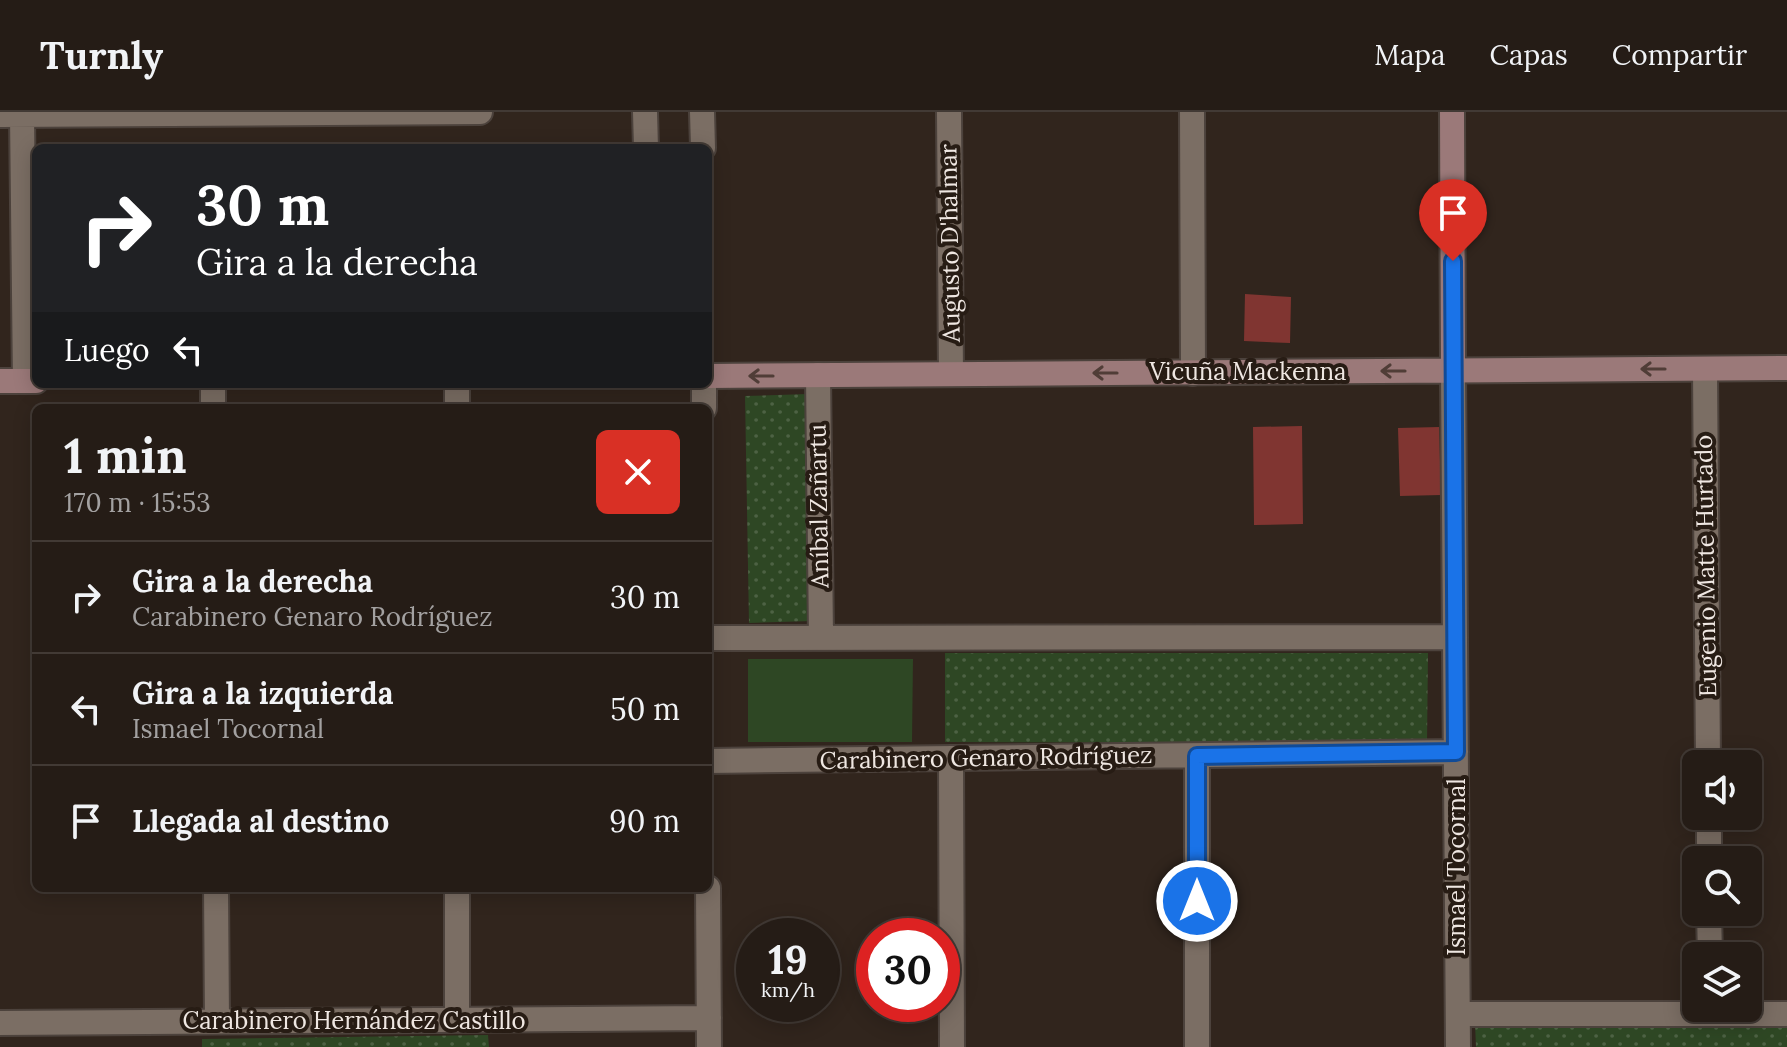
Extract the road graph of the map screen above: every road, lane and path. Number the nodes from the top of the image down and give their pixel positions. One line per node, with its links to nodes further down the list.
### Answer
1 (480, 112): 7 (street)
2 (645, 112): 8 (street)
3 (702, 112): 9 (street)
4 (949, 112): 14 (street, Augusto D'halmar)
5 (1192, 112): 13 (street)
6 (1452, 112): 12 (main road, Ismael Tocornal)
7 (11, 115): 18 (street)
8 (646, 144)
9 (703, 144)
10 (1787, 368): 11 (main road, Vicuña Mackenna)
11 (1705, 369): 12 (main road, Vicuña Mackenna, one-way to 12); 22 (street, Eugenio Matte Hurtado)
12 (1453, 371): 13 (main road, Vicuña Mackenna, one-way to 13); 20 (street, Ismael Tocornal)
13 (1193, 373): 14 (main road, Vicuña Mackenna, one-way to 14)
14 (951, 374): 15 (main road, Vicuña Mackenna)
15 (818, 375): 16 (main road, Vicuña Mackenna, one-way to 16); 19 (street, Aníbal Zañartu)
16 (712, 376)
17 (0, 381): 18 (main road)
18 (31, 381)
19 (821, 637): 20 (street); 21 (street)
20 (1455, 637): 23 (street, Ismael Tocornal)
21 (712, 638)
22 (1708, 750)
23 (1456, 752): 24 (street, Carabinero Genaro Rodríguez); 32 (street, Ismael Tocornal)
24 (1197, 756): 25 (street, Carabinero Genaro Rodríguez); 40 (street)
25 (951, 758): 26 (street, Carabinero Genaro Rodríguez); 39 (street)
26 (712, 761)
27 (216, 892): 36 (street)
28 (457, 892): 35 (street)
29 (708, 892): 34 (street)
30 (1682, 1011): 32 (street)
31 (1762, 1013): 33 (street)
32 (1458, 1014): 41 (street, Ismael Tocornal)
33 (1787, 1014)
34 (709, 1018): 35 (street, Carabinero Hernández Castillo); 38 (street)
35 (457, 1020): 36 (street, Carabinero Hernández Castillo)
36 (217, 1021): 37 (street, Carabinero Hernández Castillo)
37 (0, 1023)
38 (709, 1047)
39 (952, 1047)
40 (1197, 1047)
41 (1458, 1047)

